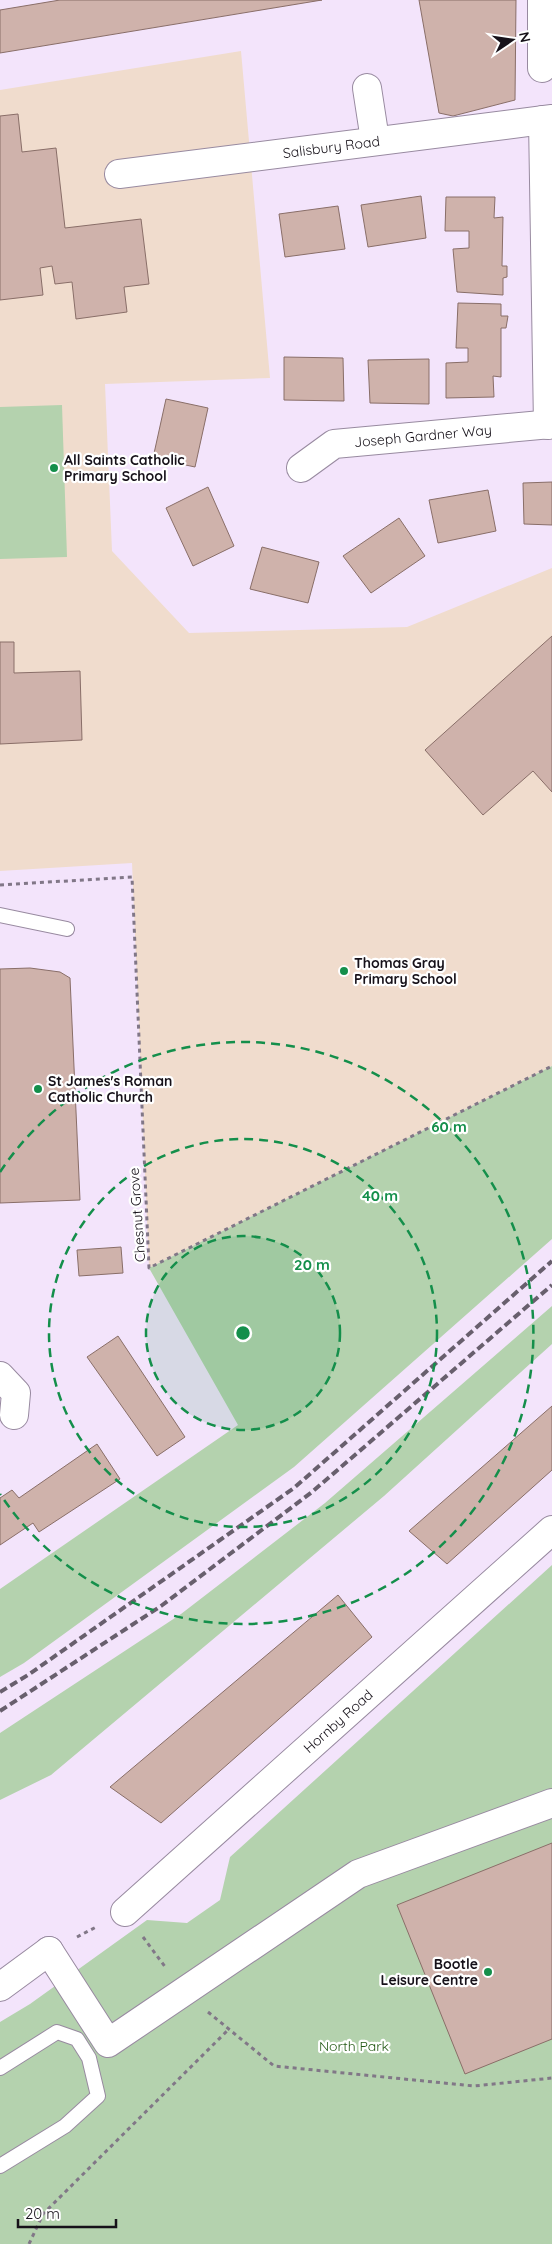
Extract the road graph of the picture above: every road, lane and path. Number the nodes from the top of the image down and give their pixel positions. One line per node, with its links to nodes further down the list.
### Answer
1 (542, 0): 2 (street)
2 (542, 68)
3 (367, 88): 5 (street)
4 (547, 120): 5 (street, Salisbury Road); 7 (street)
5 (375, 140): 6 (street, Salisbury Road)
6 (119, 174)
7 (550, 424): 8 (street, Joseph Gardner Way)
8 (301, 468)
9 (0, 885): 12 (path, Chesnut Grove)
10 (0, 915): 11 (lane)
11 (67, 929)
12 (552, 1066)
13 (0, 1376): 14 (street)
14 (14, 1415)
15 (552, 1530): 17 (street, Hornby Road)
16 (552, 1803): 20 (street)
17 (125, 1912): 18 (path); 20 (path)
18 (49, 1951): 19 (street); 20 (street)
19 (0, 1987)
20 (184, 1992): 21 (path)
21 (229, 2029): 23 (path); 25 (path)
22 (0, 2068): 24 (lane)
23 (552, 2078)
24 (0, 2166)
25 (29, 2244)

